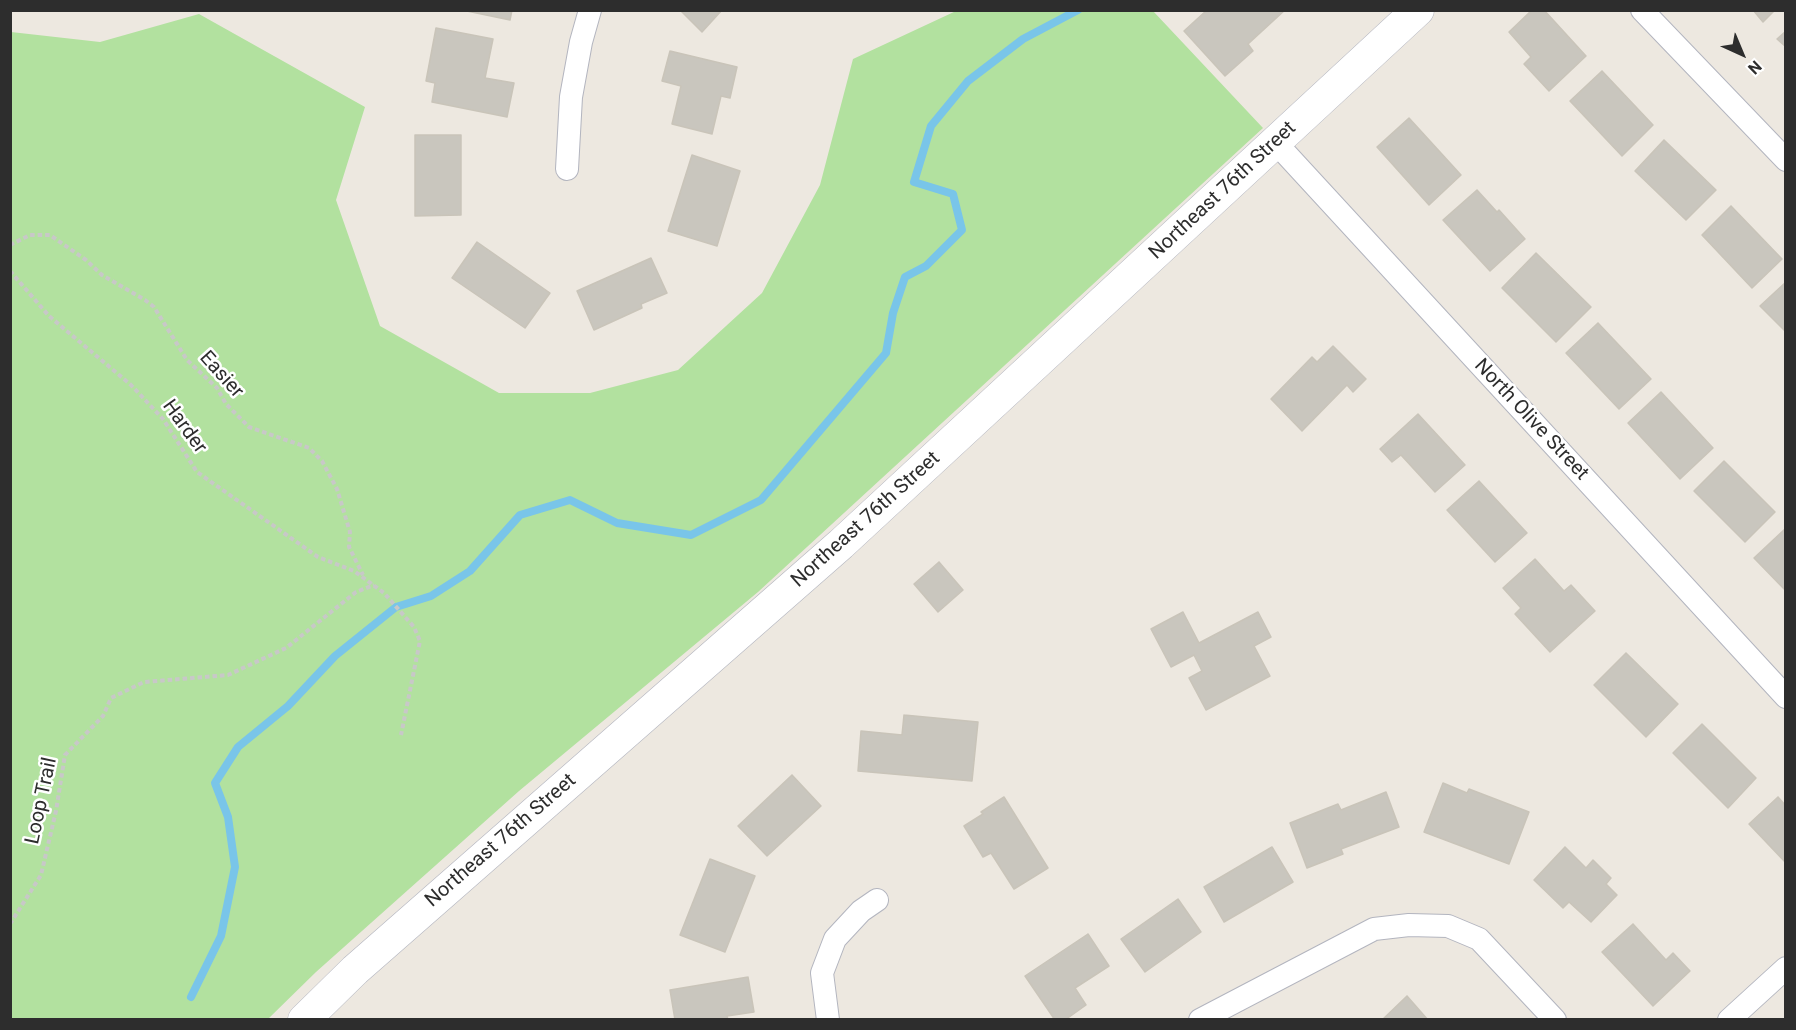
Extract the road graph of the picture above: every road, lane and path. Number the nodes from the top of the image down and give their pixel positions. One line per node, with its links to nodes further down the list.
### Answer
1 (590, 10): 6 (street)
2 (1418, 10): 4 (street, Northeast 76th Street)
3 (1642, 10): 5 (street)
4 (1276, 143): 11 (street, North Olive Street); 17 (street, Northeast 76th Street)
5 (1785, 160)
6 (567, 169)
7 (10, 245): 9 (path, Easier)
8 (10, 271): 9 (path, Harder)
9 (365, 579): 10 (path, Harder)
10 (374, 585): 12 (path, Harder); 14 (path, Loop Trail)
11 (1785, 697)
12 (400, 735)
13 (877, 900): 16 (street)
14 (10, 924)
15 (1785, 968): 20 (street)
16 (826, 1009)
17 (304, 1020)
18 (1200, 1020): 19 (street)
19 (1555, 1020)
20 (1729, 1020)

